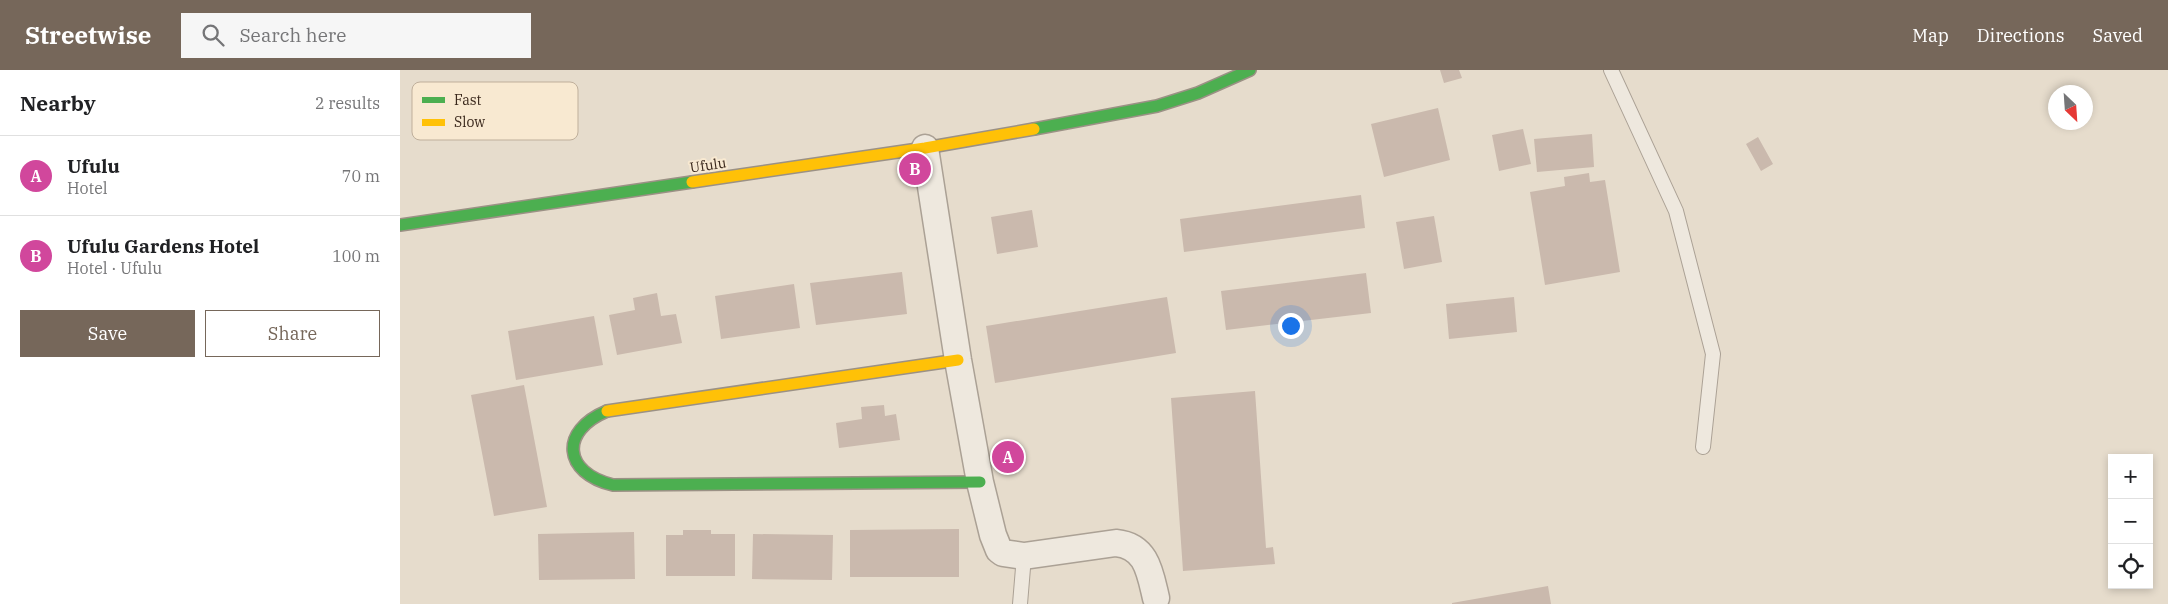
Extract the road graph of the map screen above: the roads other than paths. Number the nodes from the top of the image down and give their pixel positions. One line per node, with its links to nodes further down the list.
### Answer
1 (1250, 70): 3 (street, Ufulu)
2 (1611, 70): 6 (lane)
3 (924, 148): 4 (street, Ufulu); 5 (street)
4 (400, 225)
5 (958, 360): 7 (street); 7 (street)
6 (1703, 447)
7 (980, 482): 8 (street)
8 (1024, 556): 9 (street); 10 (lane)
9 (1156, 598)
10 (1020, 604)

